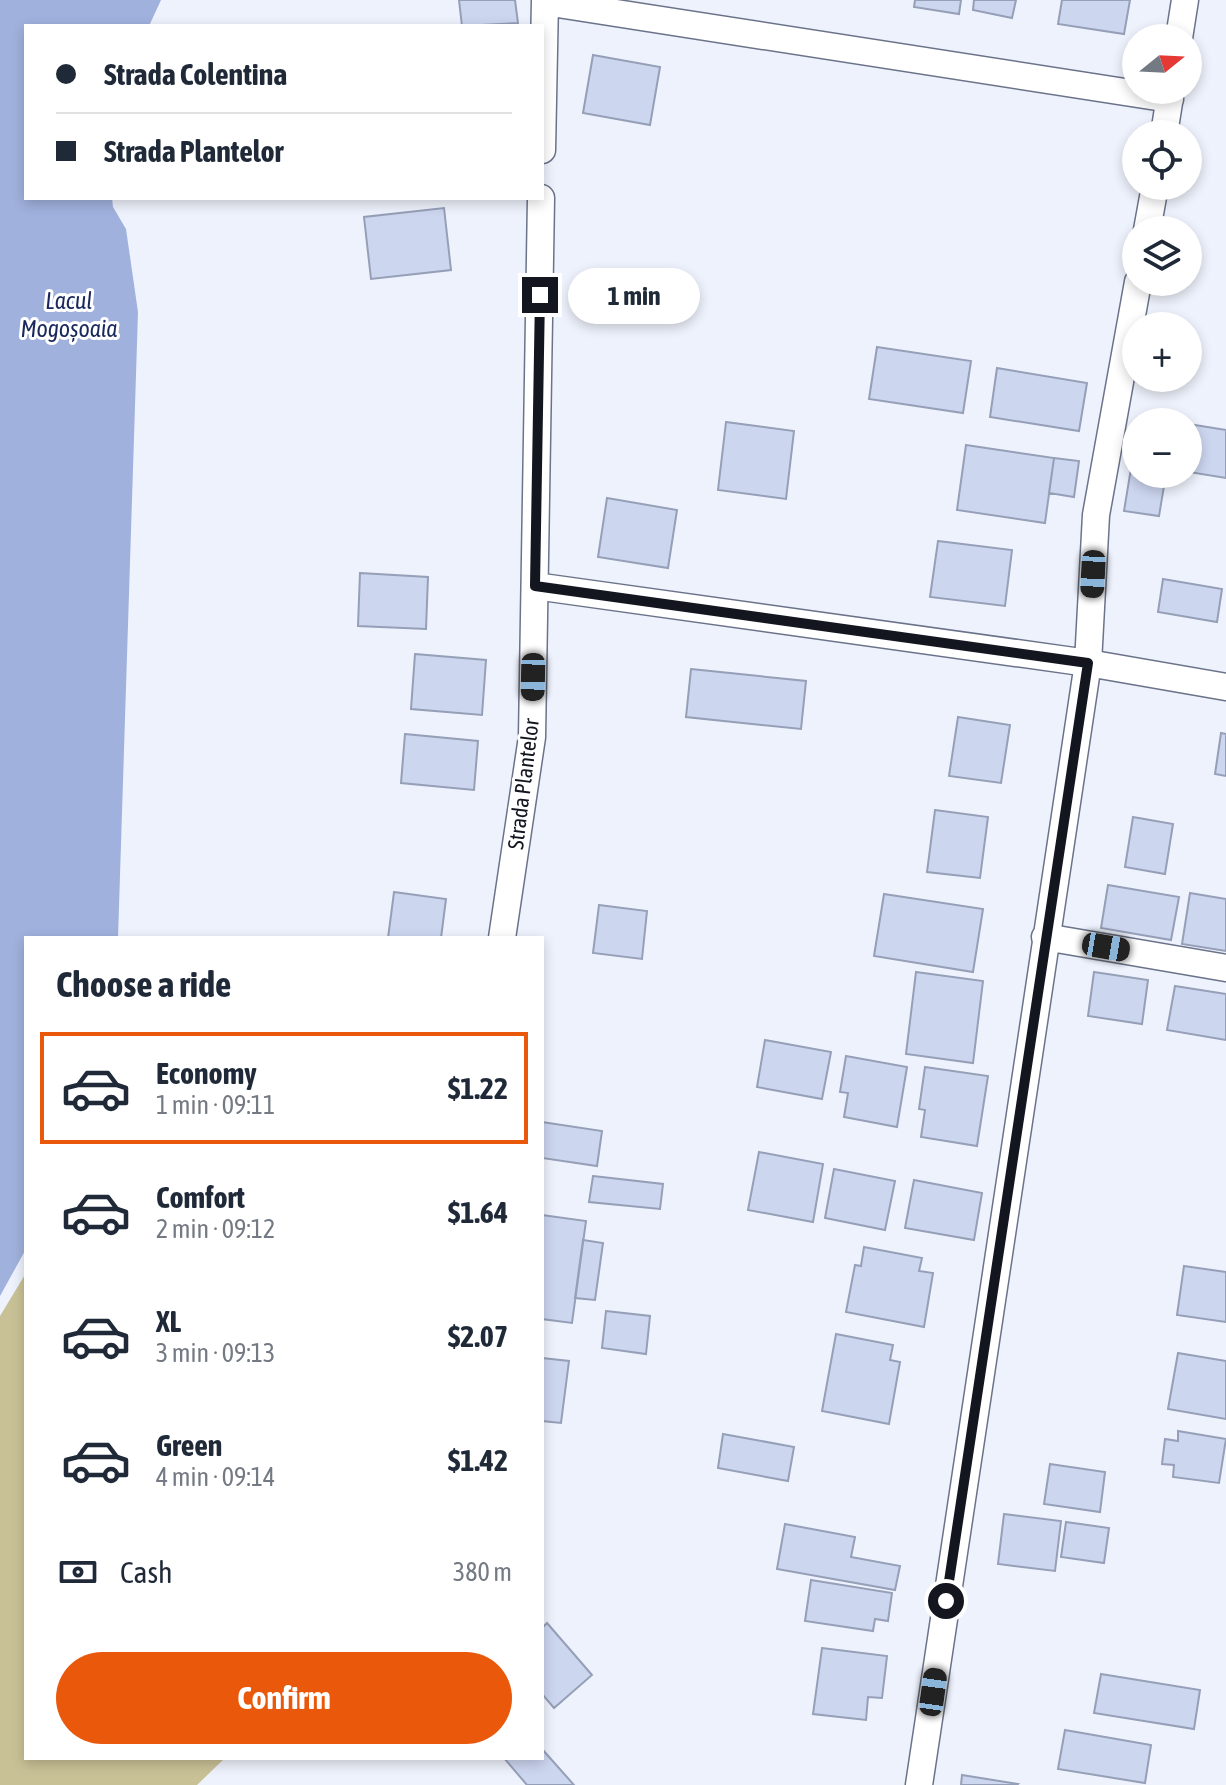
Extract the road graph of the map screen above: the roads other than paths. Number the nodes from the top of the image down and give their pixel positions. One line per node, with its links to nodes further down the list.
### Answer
1 (1185, 0): 3 (street)
2 (545, 1): 4 (street); 5 (street)
3 (1181, 24)
4 (544, 51)
5 (1122, 87)
6 (541, 200): 8 (street, Strada Plantelor)
7 (1135, 296): 9 (street)
8 (535, 586): 9 (street); 11 (street, Strada Plantelor)
9 (1088, 663): 10 (street); 12 (street)
10 (1226, 687)
11 (502, 936)
12 (1045, 937): 13 (street); 14 (street)
13 (1226, 968)
14 (919, 1785)

